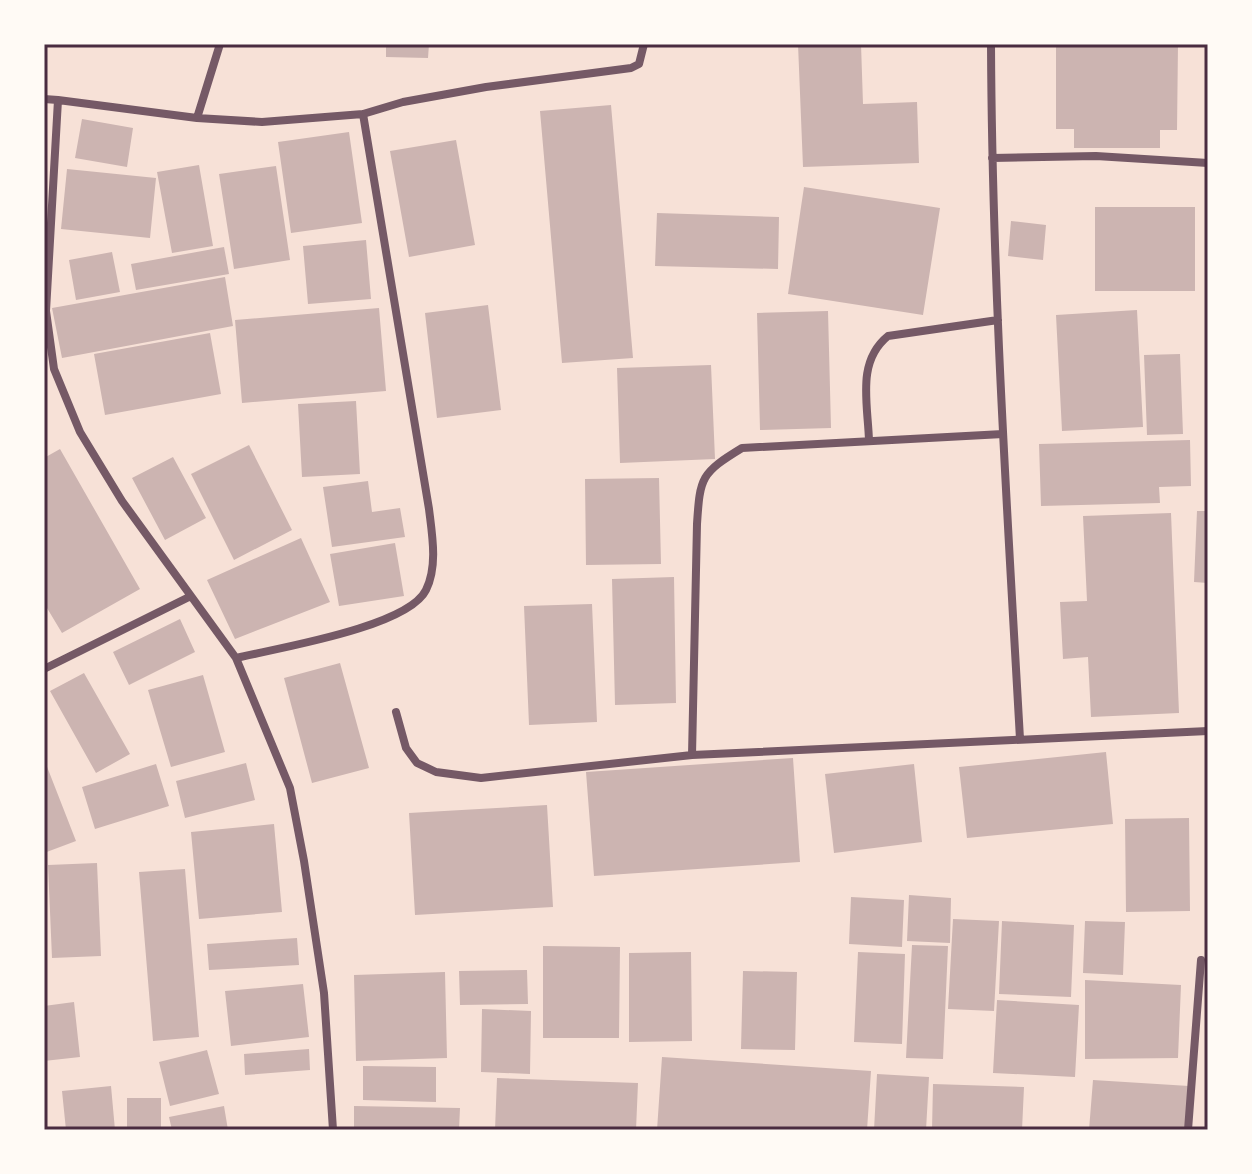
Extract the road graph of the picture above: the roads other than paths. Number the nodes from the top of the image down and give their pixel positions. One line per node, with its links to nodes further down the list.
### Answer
1 (220, 44): 7 (street)
2 (644, 44): 6 (street)
3 (991, 44): 8 (street)
4 (44, 99): 5 (street)
5 (58, 100): 7 (street); 10 (street)
6 (363, 114): 7 (street); 15 (street)
7 (197, 118)
8 (992, 158): 9 (street); 11 (street)
9 (1208, 163)
10 (45, 311): 14 (street)
11 (998, 320): 12 (street); 13 (street)
12 (1003, 434): 13 (street); 19 (street)
13 (869, 441): 20 (street)
14 (191, 596): 15 (street); 16 (street)
15 (236, 658): 22 (street)
16 (44, 669)
17 (396, 712): 20 (street)
18 (1208, 731): 19 (street)
19 (1020, 739): 20 (street)
20 (692, 755)
21 (1201, 960): 23 (street)
22 (333, 1130)
23 (1188, 1130)

